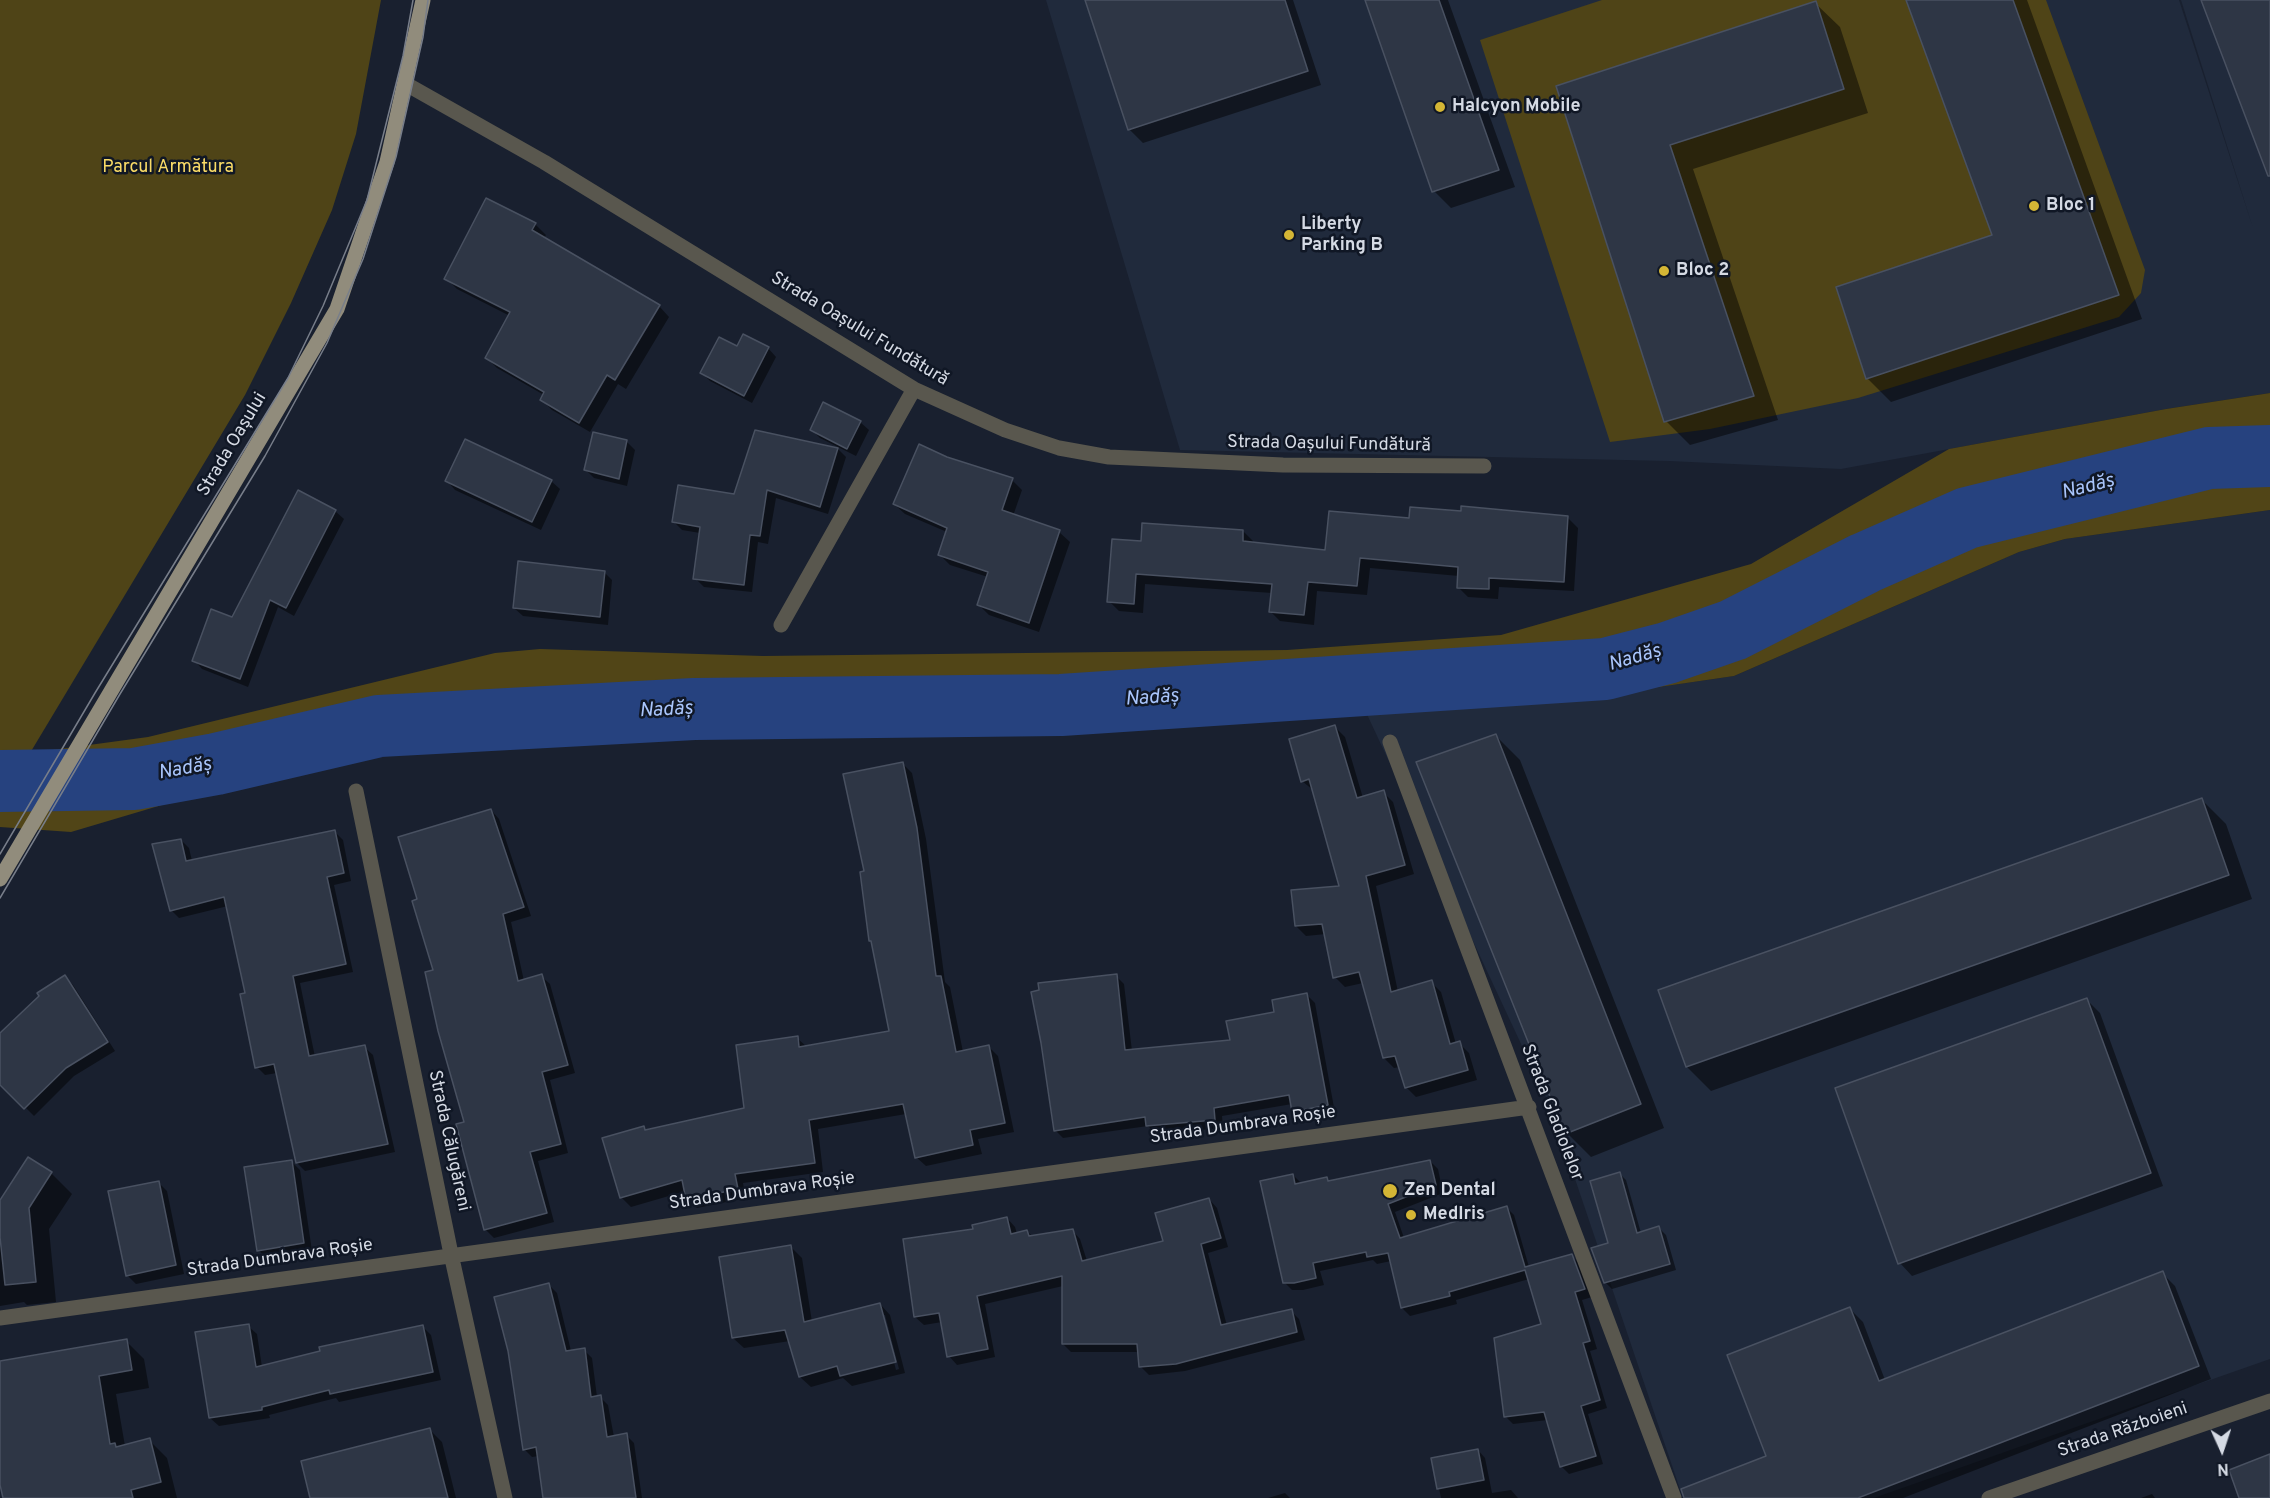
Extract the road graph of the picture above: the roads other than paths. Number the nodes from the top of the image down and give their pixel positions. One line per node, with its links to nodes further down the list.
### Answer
1 (423, 0): 2 (main road, Strada Oașului)
2 (406, 84): 3 (street, Strada Oașului Fundătură); 8 (main road, Strada Oașului)
3 (914, 389): 4 (street, Strada Oașului Fundătură); 5 (street)
4 (1485, 466)
5 (781, 625)
6 (1390, 742): 9 (street, Strada Gladiolelor)
7 (356, 791): 10 (street, Strada Călugăreni)
8 (0, 879)
9 (1528, 1107): 10 (street, Strada Dumbrava Roșie); 14 (street, Strada Gladiolelor)
10 (451, 1254): 11 (street, Strada Dumbrava Roșie); 13 (street, Strada Călugăreni)
11 (0, 1318)
12 (2270, 1401): 15 (street, Strada Războieni)
13 (505, 1498)
14 (1674, 1498)
15 (1989, 1498)

